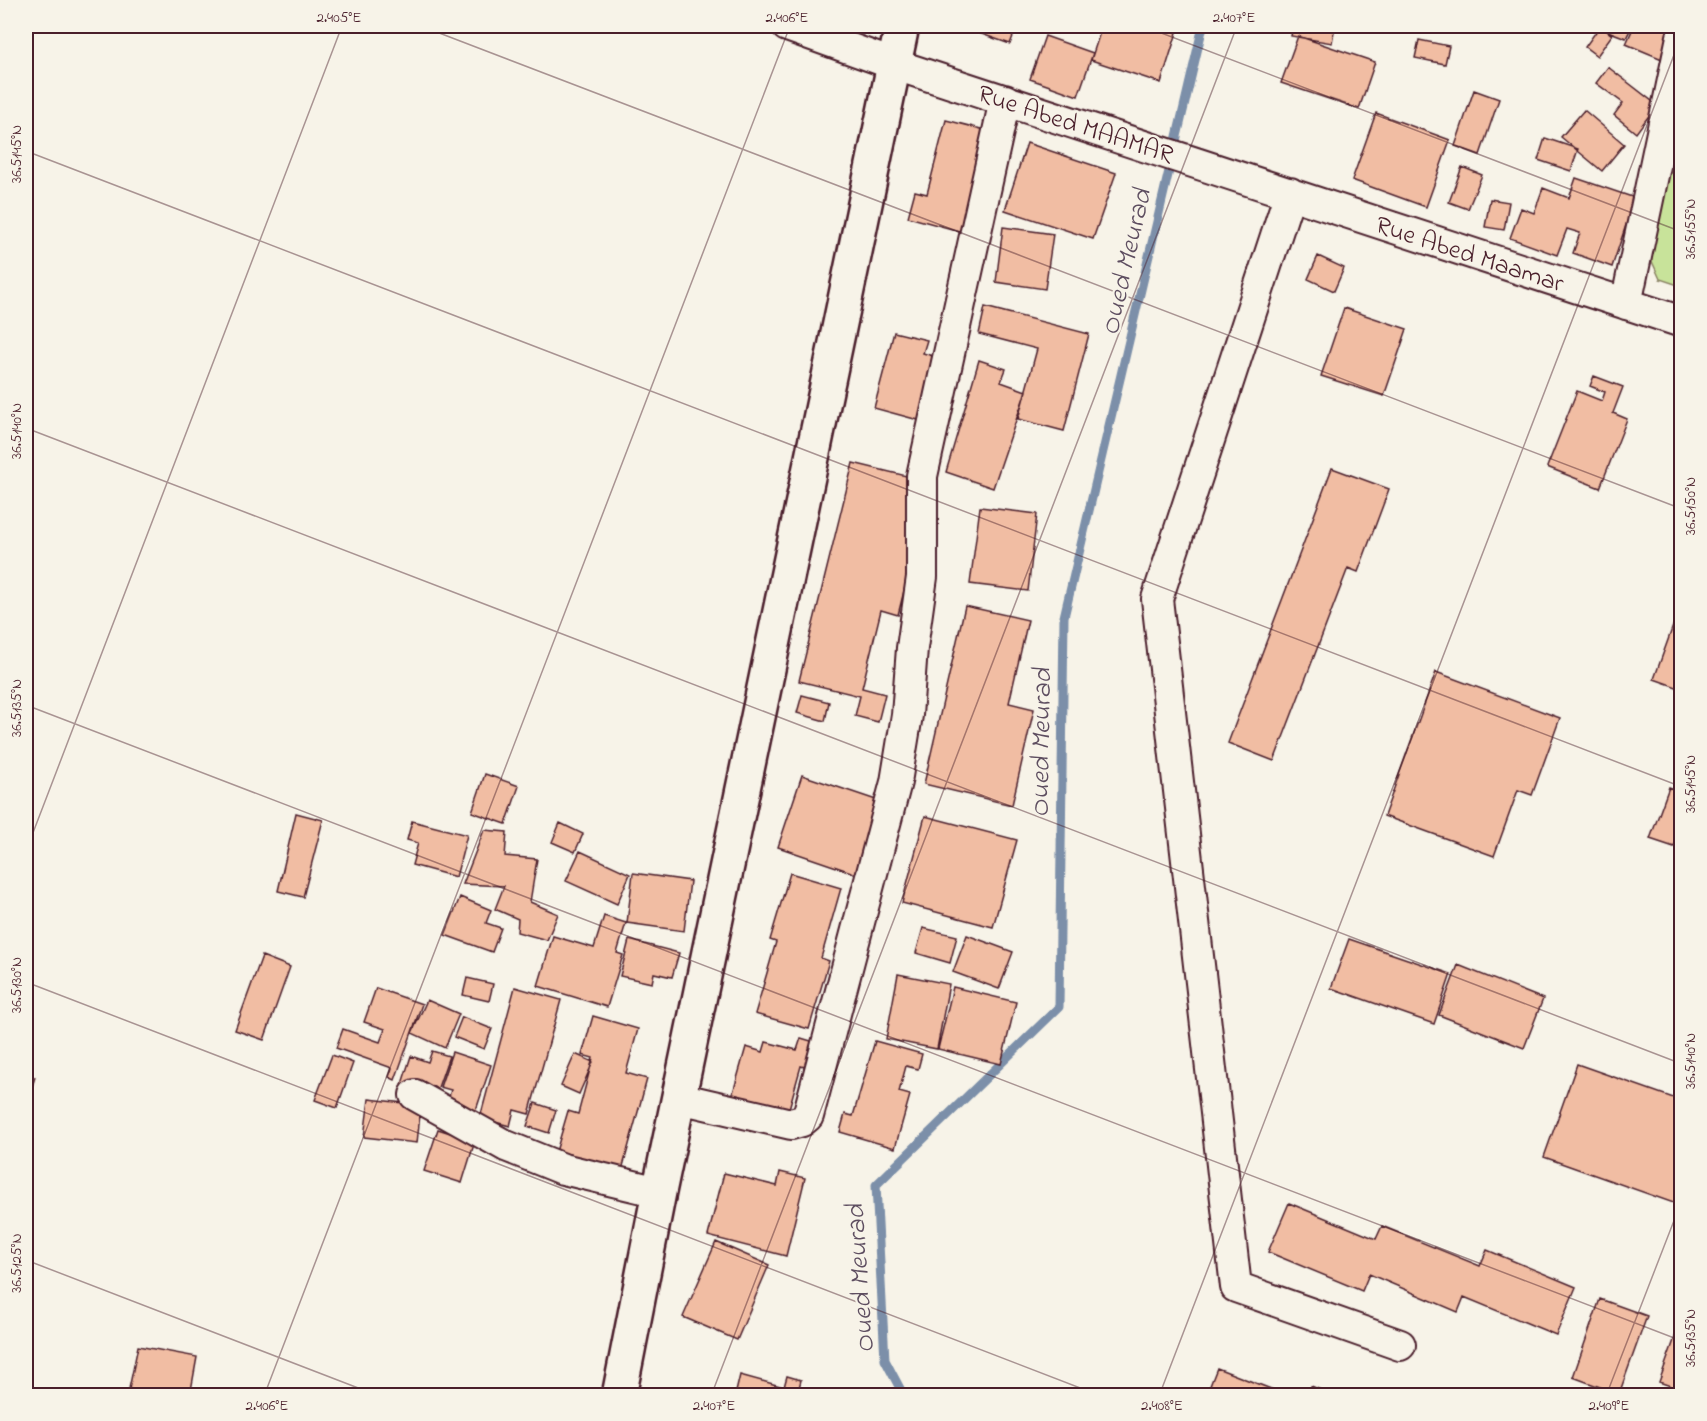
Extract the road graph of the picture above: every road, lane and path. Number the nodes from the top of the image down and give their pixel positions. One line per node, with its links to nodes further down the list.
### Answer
1 (787, 26): 4 (street, Rue Abed MAAMAR)
2 (902, 26): 4 (main road)
3 (1682, 38): 8 (street)
4 (893, 64): 5 (street, Rue Abed MAAMAR); 11 (main road)
5 (1005, 100): 6 (street, Rue Abed MAAMAR); 11 (street)
6 (1259, 183): 7 (street, Rue Abed Maamar)
7 (1290, 193): 8 (street, Rue Abed Maamar); 14 (street)
8 (1626, 304): 9 (street, Rue Abed Maamar)
9 (1682, 322)
10 (415, 1095): 12 (street)
11 (679, 1098): 12 (main road)
12 (659, 1192): 13 (main road)
13 (629, 1338): 15 (main road); 16 (main road)
14 (1400, 1345)
15 (606, 1395)
16 (619, 1395)

